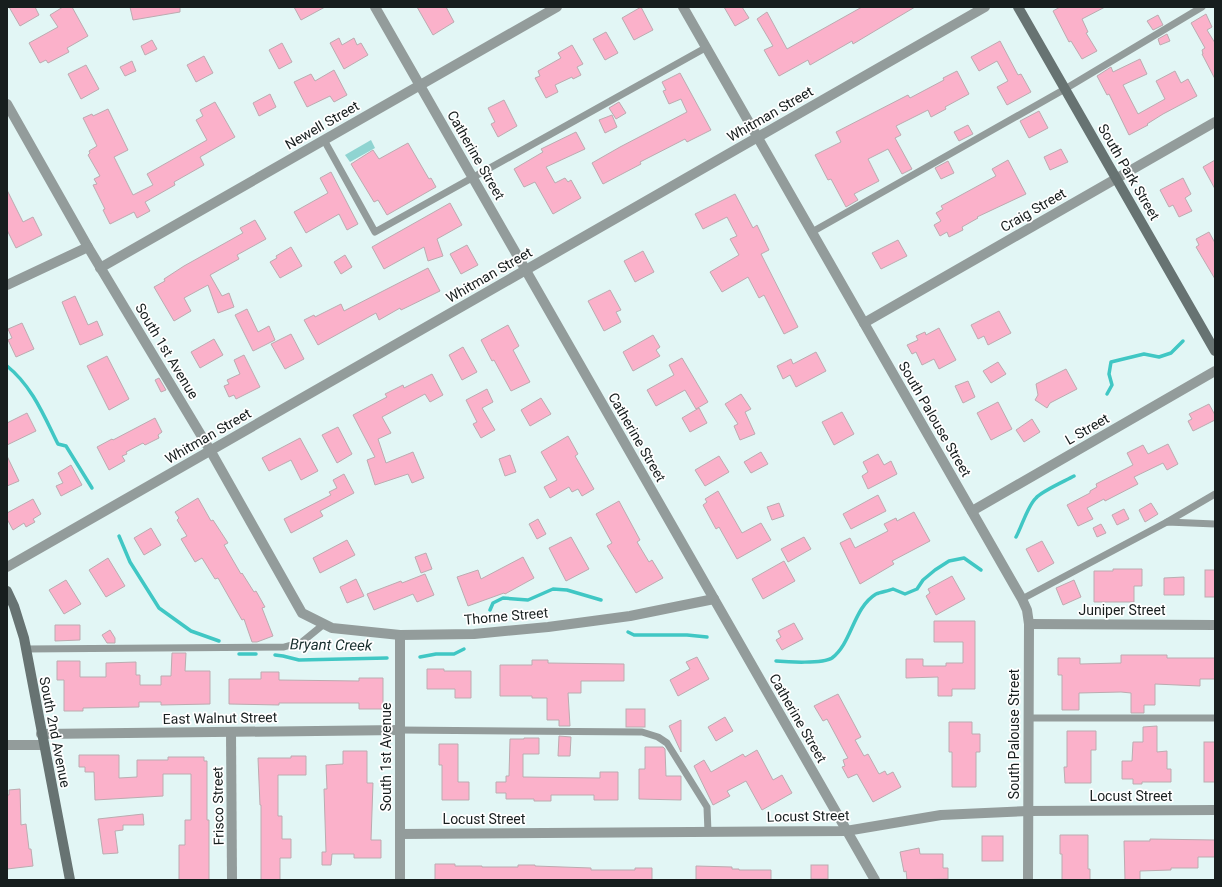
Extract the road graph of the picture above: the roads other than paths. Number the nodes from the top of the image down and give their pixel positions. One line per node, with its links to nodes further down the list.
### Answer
1 (375, 7): 8 (street, Catherine Street)
2 (557, 7): 8 (street, Newell Street)
3 (683, 7): 7 (street, South Palouse Street)
4 (985, 7): 12 (street, Whitman Street)
5 (1018, 7): 9 (main road, South Park Street)
6 (1202, 7): 9 (lane)
7 (707, 47): 12 (street, South Palouse Street); 14 (lane)
8 (420, 85): 13 (street, Newell Street); 14 (street, Catherine Street)
9 (1065, 89): 15 (main road, South Park Street); 16 (lane)
10 (7, 104): 17 (street, South 1st Avenue)
11 (1215, 122): 15 (street, Craig Street)
12 (758, 137): 16 (street, South Palouse Street); 19 (street, Whitman Street)
13 (324, 140): 14 (lane); 18 (street, Newell Street)
14 (472, 177): 19 (street, Catherine Street)
15 (1116, 178): 21 (street, Craig Street); 22 (main road, South Park Street)
16 (812, 232): 21 (street, South Palouse Street)
17 (88, 247): 18 (street, South 1st Avenue); 20 (street)
18 (100, 268): 24 (street, South 1st Avenue)
19 (526, 270): 24 (street, Whitman Street); 31 (street, Catherine Street)
20 (7, 285)
21 (864, 323): 26 (street, South Palouse Street)
22 (1215, 351)
23 (1215, 371): 26 (street, L Street)
24 (210, 450): 29 (street, Whitman Street); 33 (street, South 1st Avenue)
25 (1215, 494): 27 (lane)
26 (972, 511): 32 (street, South Palouse Street)
27 (1167, 522): 28 (lane); 32 (lane)
28 (1215, 524)
29 (7, 566)
30 (7, 591): 38 (main road, South 2nd Avenue)
31 (714, 599): 37 (street, Thorne Street); 48 (street, Catherine Street)
32 (1022, 599): 35 (street, South Palouse Street)
33 (302, 614): 34 (street, Thorne Street)
34 (324, 624): 37 (street, Thorne Street); 38 (lane)
35 (1029, 624): 36 (street, Juniper Street); 39 (street, South Palouse Street)
36 (1215, 625)
37 (400, 635): 41 (street, South 1st Avenue)
38 (26, 649): 43 (main road, South 2nd Avenue)
39 (1029, 718): 40 (lane); 47 (street, South Palouse Street)
40 (1215, 718)
41 (400, 730): 42 (street, East Walnut Street); 49 (lane); 50 (street, South 1st Avenue)
42 (231, 732): 43 (street, East Walnut Street); 52 (street, Frisco Street)
43 (41, 734): 45 (main road, South 2nd Avenue)
44 (7, 745): 45 (street)
45 (43, 745): 51 (main road, South 2nd Avenue)
46 (1215, 810): 47 (street, Locust Street)
47 (1028, 811): 48 (street, Locust Street); 55 (street, South Palouse Street)
48 (846, 831): 49 (street, Locust Street); 54 (street, Catherine Street)
49 (708, 832): 50 (street, Locust Street)
50 (400, 834): 53 (street, South 1st Avenue)
51 (70, 880)
52 (232, 880)
53 (400, 880)
54 (875, 880)
55 (1028, 880)

